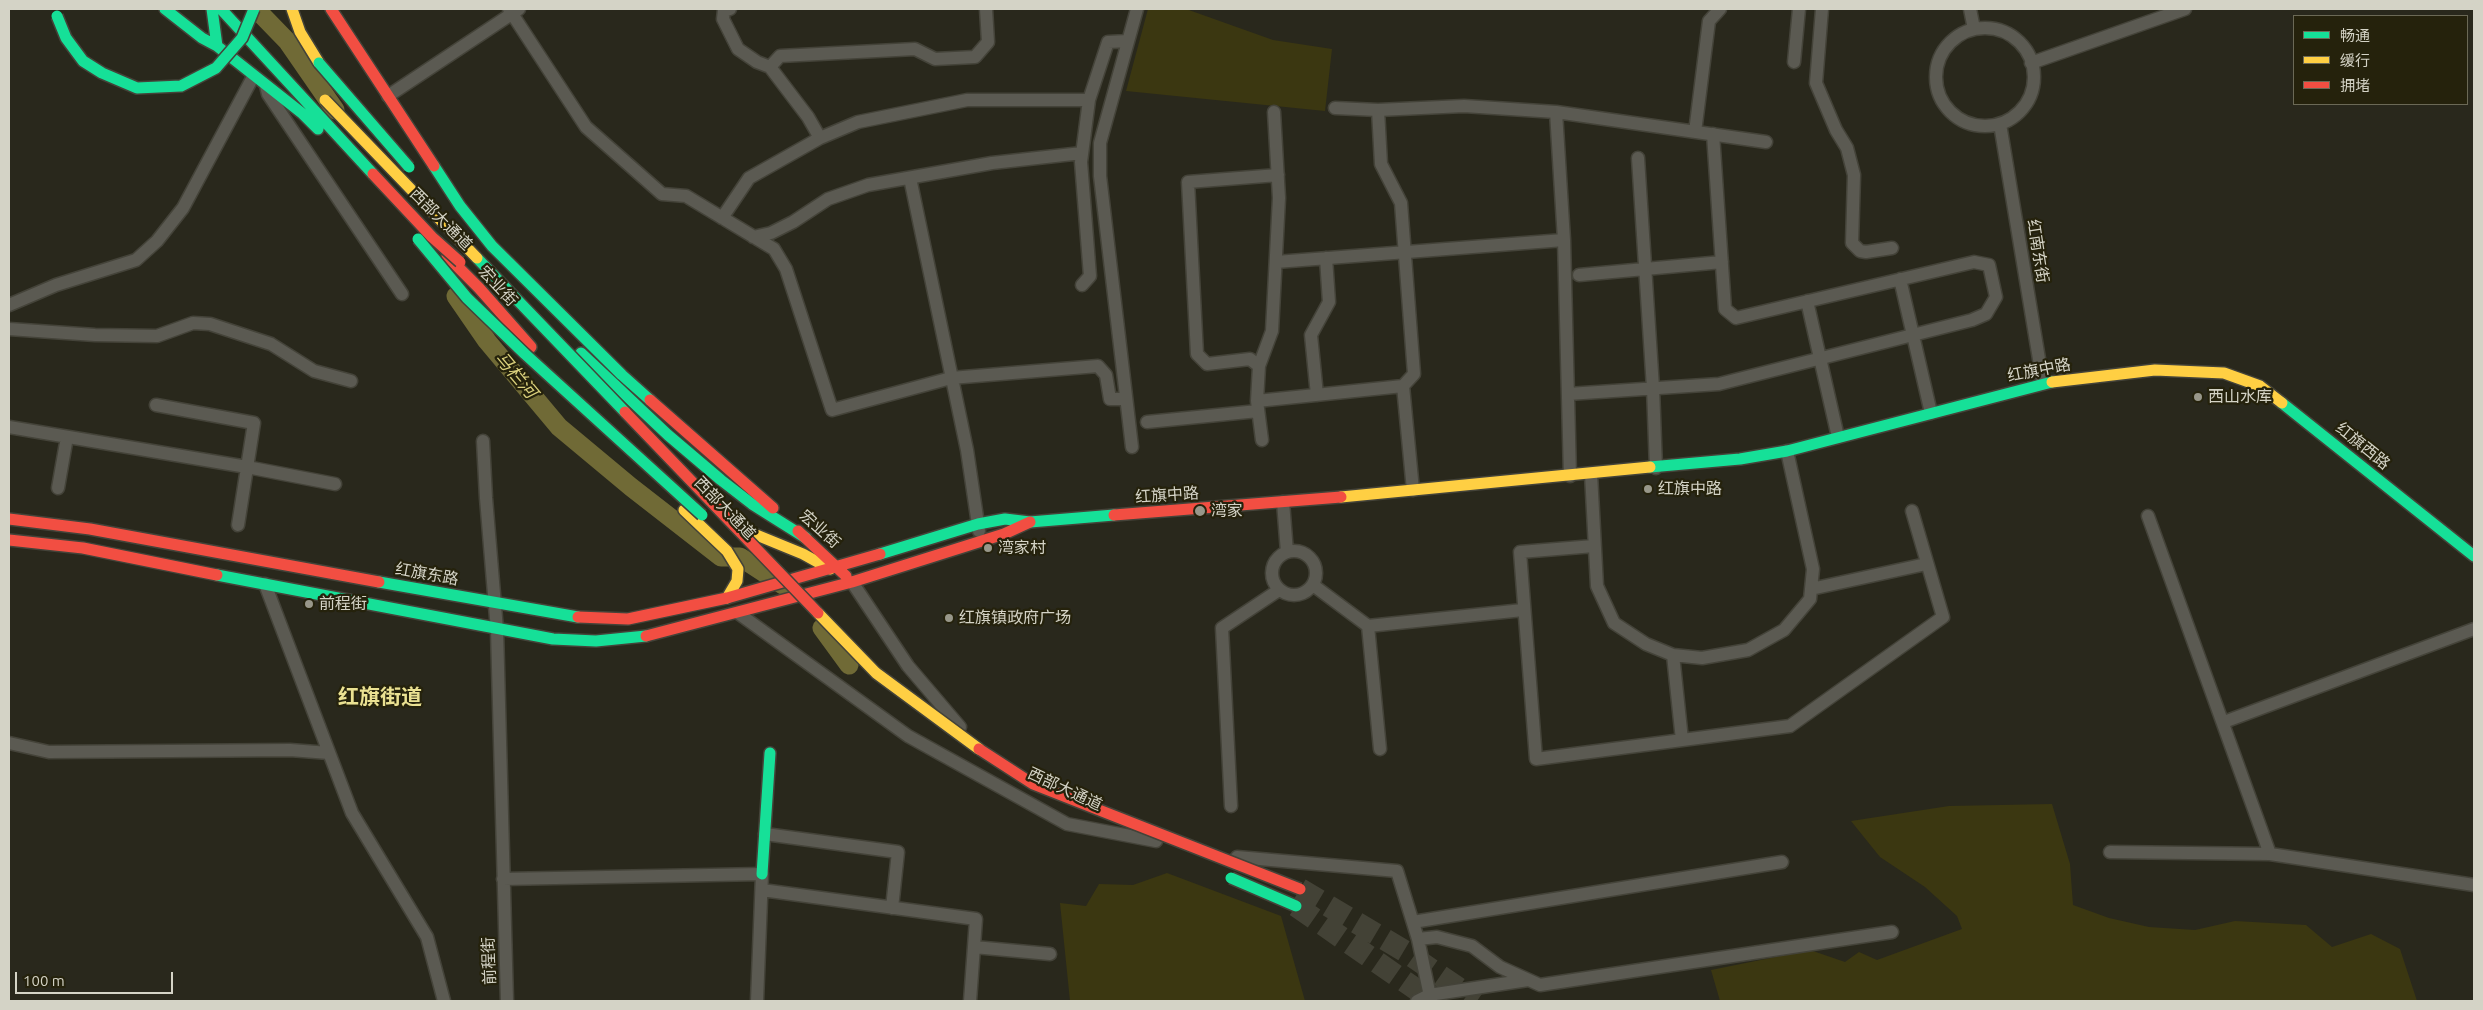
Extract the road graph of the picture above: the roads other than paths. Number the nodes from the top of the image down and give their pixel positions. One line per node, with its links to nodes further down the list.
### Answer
1 (165, 9): 21 (main road, 宏业街)
2 (212, 9): 21 (main road)
3 (221, 9): 37 (main road, 西部大通道)
4 (238, 9): 19 (main road)
5 (254, 9): 17 (main road, bridge)
6 (292, 9): 42 (main road, bridge)
7 (331, 9): 28 (main road, 宏业街)
8 (730, 9): 24 (street)
9 (986, 9): 24 (street)
10 (1137, 9): 20 (street)
11 (1720, 9): 35 (street)
12 (1799, 9): 22 (street)
13 (1822, 9): 51 (street)
14 (1970, 9): 18 (street)
15 (2184, 9): 23 (street)
16 (513, 10): 28 (street); 47 (street)
17 (56, 11)
18 (1974, 29): 23 (street); 34 (street)
19 (258, 30)
20 (1128, 41): 29 (street); 77 (street)
21 (217, 46): 25 (main road, 宏业街)
22 (1794, 62)
23 (2031, 63): 34 (street)
24 (770, 67): 38 (street)
25 (253, 77): 26 (main road, 宏业街); 63 (street)
26 (271, 89): 48 (main road, 宏业街); 61 (street)
27 (318, 93): 57 (main road, 西部大通道, bridge)
28 (388, 96): 46 (main road, 宏业街)
29 (1089, 100): 38 (street); 40 (street)
30 (1335, 108): 31 (street)
31 (1378, 110): 33 (street); 52 (street)
32 (1274, 112): 43 (street)
33 (1556, 112): 35 (street); 50 (street)
34 (2000, 124): 72 (street, 红南东街)
35 (1695, 132): 36 (street)
36 (1713, 134): 39 (street); 55 (street)
37 (338, 136): 99 (main road, bridge); 135 (main road, 西部大通道, bridge)
38 (820, 138): 47 (street)
39 (1766, 142)
40 (1082, 153): 44 (street); 60 (street)
41 (1638, 158): 56 (street)
42 (415, 173)
43 (1278, 175): 54 (street); 68 (street)
44 (910, 178): 49 (street); 70 (street)
45 (426, 188): 57 (main road, bridge)
46 (460, 206): 48 (main road); 105 (main road, 宏业街)
47 (722, 218): 49 (street)
48 (418, 228): 97 (main road, 宏业街)
49 (753, 237): 70 (street)
50 (1564, 240): 52 (street); 75 (street)
51 (1892, 248)
52 (1404, 252): 53 (street); 73 (street)
53 (1326, 258): 54 (street); 76 (street)
54 (1276, 262): 68 (street)
55 (1722, 262): 56 (street); 62 (street)
56 (1645, 269): 58 (street); 74 (street)
57 (486, 270): 64 (main road, 西部大通道, bridge)
58 (1579, 275)
59 (1900, 280): 62 (street); 66 (street); 66 (street)
60 (1082, 285)
61 (402, 294)
62 (1807, 301): 67 (street)
63 (9, 305)
64 (520, 306): 105 (main road, bridge); 143 (main road, 西部大通道, bridge)
65 (9, 329): 71 (street)
66 (1912, 335): 67 (street); 80 (street)
67 (1820, 359): 74 (street); 84 (street)
68 (1259, 366): 79 (street)
69 (2224, 372): 72 (main road, 红旗中路); 110 (main road, 红旗西路)
70 (951, 378): 77 (street); 103 (street)
71 (351, 380)
72 (2043, 384): 80 (main road, 红旗中路)
73 (1403, 386): 76 (street); 95 (street)
74 (1653, 388): 75 (street); 90 (street)
75 (1568, 394): 92 (street)
76 (1317, 395): 79 (street)
77 (1126, 398): 87 (street)
78 (156, 404): 89 (street)
79 (1258, 406): 81 (street); 85 (street)
80 (1931, 413): 84 (main road, 红旗中路)
81 (1147, 422)
82 (9, 427): 83 (street)
83 (67, 436): 89 (street); 94 (street)
84 (1838, 437): 88 (main road, 红旗中路)
85 (1262, 440)
86 (483, 441): 119 (street, 前程街)
87 (1132, 447)
88 (1787, 451): 90 (main road, 红旗中路); 116 (street)
89 (247, 467): 93 (street); 104 (street)
90 (1656, 468): 91 (main road, 红旗中路)
91 (1591, 474): 92 (main road, 红旗中路); 108 (street)
92 (1570, 476): 95 (main road, 红旗中路)
93 (335, 484)
94 (58, 488)
95 (1414, 490): 96 (main road, 红旗中路)
96 (1283, 502): 102 (main road, 红旗中路); 109 (street)
97 (683, 509): 99 (main road); 118 (main road, 宏业街)
98 (1912, 511): 111 (street)
99 (702, 515): 112 (main road, bridge)
100 (2148, 516): 126 (street)
101 (9, 519): 119 (main road, 红旗东路)
102 (1030, 522): 103 (main road, 红旗中路); 107 (main road, 红旗中路)
103 (978, 524): 107 (street); 112 (main road, 红旗中路)
104 (238, 525)
105 (806, 538): 112 (main road, 宏业街)
106 (9, 540): 114 (main road)
107 (980, 541): 113 (main road, 红旗中路)
108 (1594, 546): 120 (street); 125 (street)
109 (1287, 552): 115 (street); 117 (street)
110 (2474, 556)
111 (1926, 564): 116 (street); 127 (street)
112 (830, 569): 113 (main road, 宏业街); 118 (main road, 红旗东路)
113 (852, 582): 121 (main road, 红旗中路); 132 (street)
114 (265, 584): 124 (main road); 131 (street)
115 (1314, 585): 117 (street); 122 (street)
116 (1811, 589): 125 (street)
117 (1278, 590): 133 (street)
118 (727, 598): 119 (main road, 红旗东路)
119 (494, 603): 124 (street, 前程街)
120 (1523, 610): 122 (street); 127 (street)
121 (743, 612): 124 (main road); 132 (street)
122 (1368, 626): 129 (street)
123 (2474, 629): 126 (street)
124 (496, 630): 141 (street, 前程街)
125 (1672, 655): 127 (street)
126 (2224, 722): 137 (street)
127 (1682, 740)
128 (9, 743): 131 (street)
129 (1380, 749)
130 (770, 752): 134 (main road)
131 (330, 753): 154 (street)
132 (1022, 800): 147 (street)
133 (1231, 806)
134 (765, 834): 140 (main road); 146 (street)
135 (1162, 849)
136 (2110, 852): 137 (street)
137 (2270, 854): 142 (street)
138 (1782, 862): 147 (street)
139 (1216, 872): 145 (main road, bridge)
140 (762, 874): 141 (street); 144 (street)
141 (503, 879): 155 (street, 前程街)
142 (2474, 885)
143 (1300, 889)
144 (762, 890): 146 (street); 156 (street)
145 (1296, 906)
146 (892, 908): 150 (street)
147 (1413, 922): 149 (street)
148 (1892, 932): 152 (street)
149 (1418, 939): 152 (street); 153 (street)
150 (974, 946): 151 (street); 157 (street)
151 (1050, 954)
152 (1528, 980): 153 (street)
153 (1425, 999)
154 (444, 1001)
155 (507, 1001)
156 (757, 1001)
157 (970, 1001)

